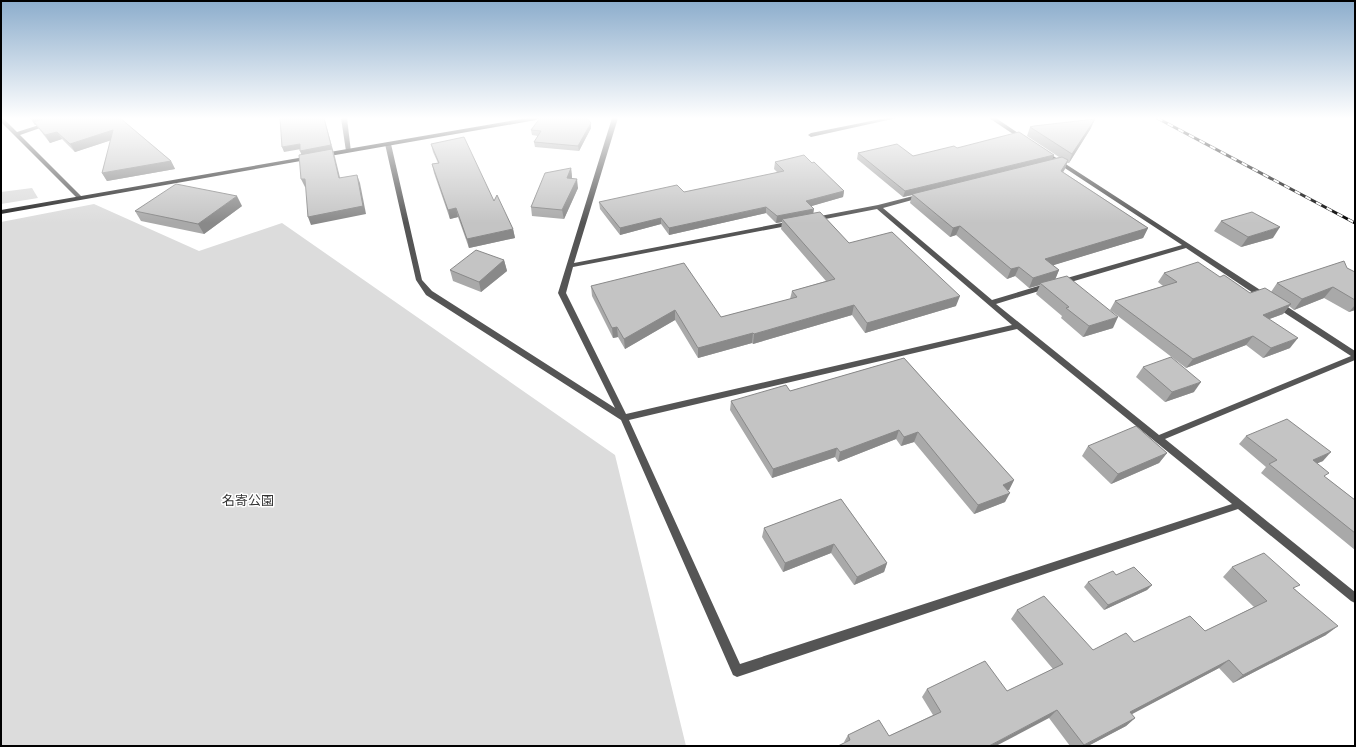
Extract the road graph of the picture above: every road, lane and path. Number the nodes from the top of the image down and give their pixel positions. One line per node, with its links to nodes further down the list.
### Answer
1 (35, 153): 9 (street)
2 (338, 153): 9 (street)
3 (390, 153): 19 (street)
4 (604, 153): 15 (street)
5 (1046, 153): 6 (street)
6 (1060, 162): 7 (street); 14 (street)
7 (1052, 164)
8 (931, 194): 10 (street)
9 (80, 198): 11 (street)
10 (878, 207): 12 (street); 16 (street)
11 (1, 212)
12 (809, 220)
13 (802, 221): 15 (street)
14 (1186, 246): 16 (street); 18 (street)
15 (570, 266): 19 (street)
16 (991, 303): 17 (street)
17 (1018, 326): 19 (street); 20 (street)
18 (1355, 356): 20 (street)
19 (624, 418): 21 (street)
20 (1159, 438): 21 (street)
21 (1240, 505): 22 (street)
22 (1355, 598)

